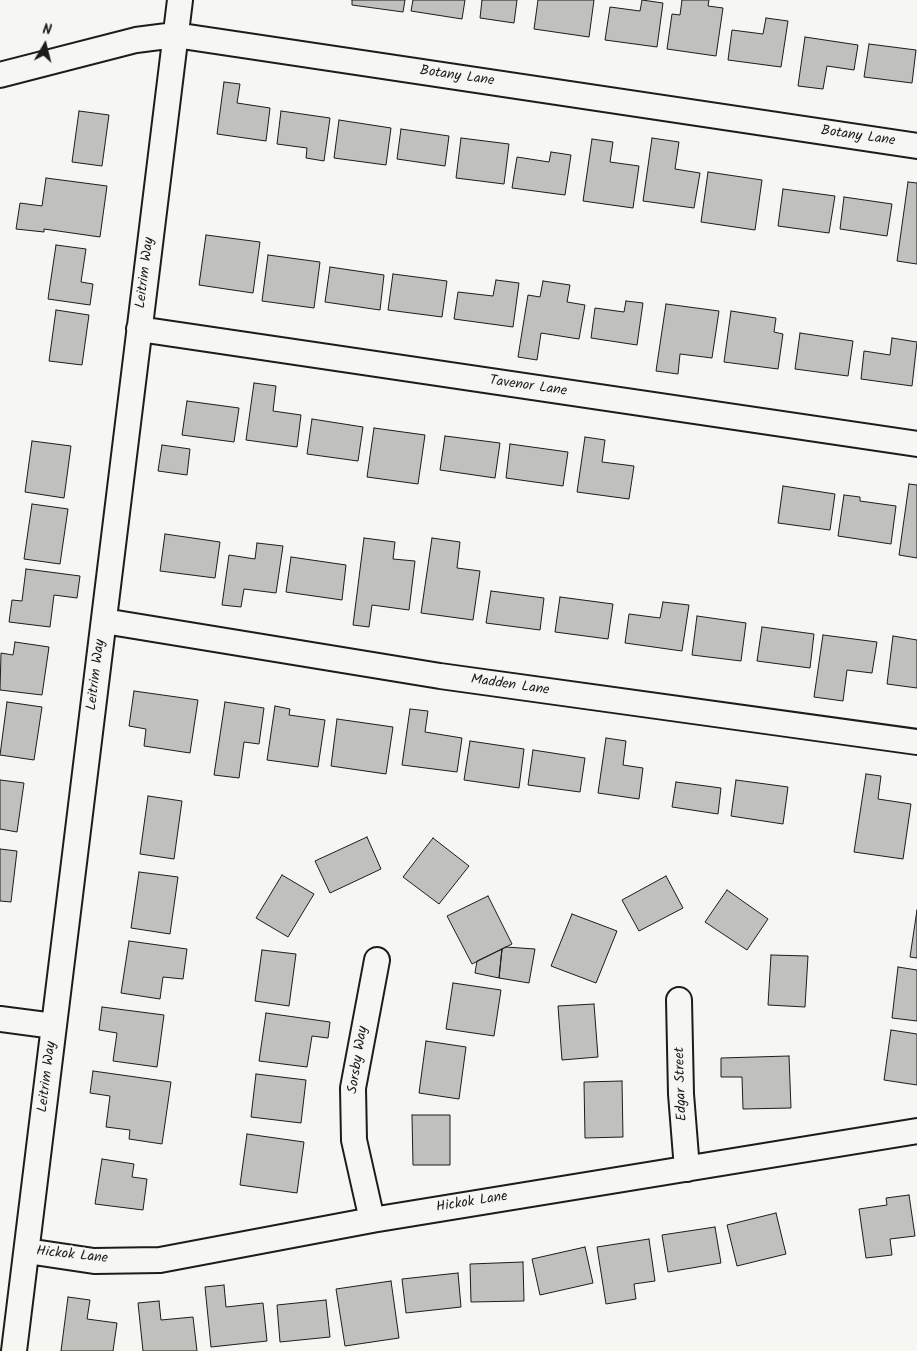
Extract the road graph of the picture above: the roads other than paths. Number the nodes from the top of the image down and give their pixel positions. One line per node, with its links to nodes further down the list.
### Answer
1 (180, 0): 2 (street, Leitrim Way)
2 (175, 35): 3 (street, Botany Lane); 4 (street, Botany Lane); 5 (street, Leitrim Way)
3 (5, 73)
4 (917, 146)
5 (139, 329): 6 (street, Tavenor Lane); 7 (street, Leitrim Way)
6 (917, 444)
7 (104, 621): 8 (street, Madden Lane); 12 (street, Leitrim Way)
8 (917, 742)
9 (377, 960): 15 (street, Sorsby Way)
10 (679, 1000): 14 (street, Edgar Street)
11 (0, 1019): 12 (street)
12 (54, 1026): 16 (street, Leitrim Way)
13 (917, 1131): 14 (street, Hickok Lane)
14 (687, 1168): 15 (street, Hickok Lane)
15 (372, 1220): 16 (street, Hickok Lane)
16 (26, 1252): 17 (street, Leitrim Way)
17 (14, 1351)

